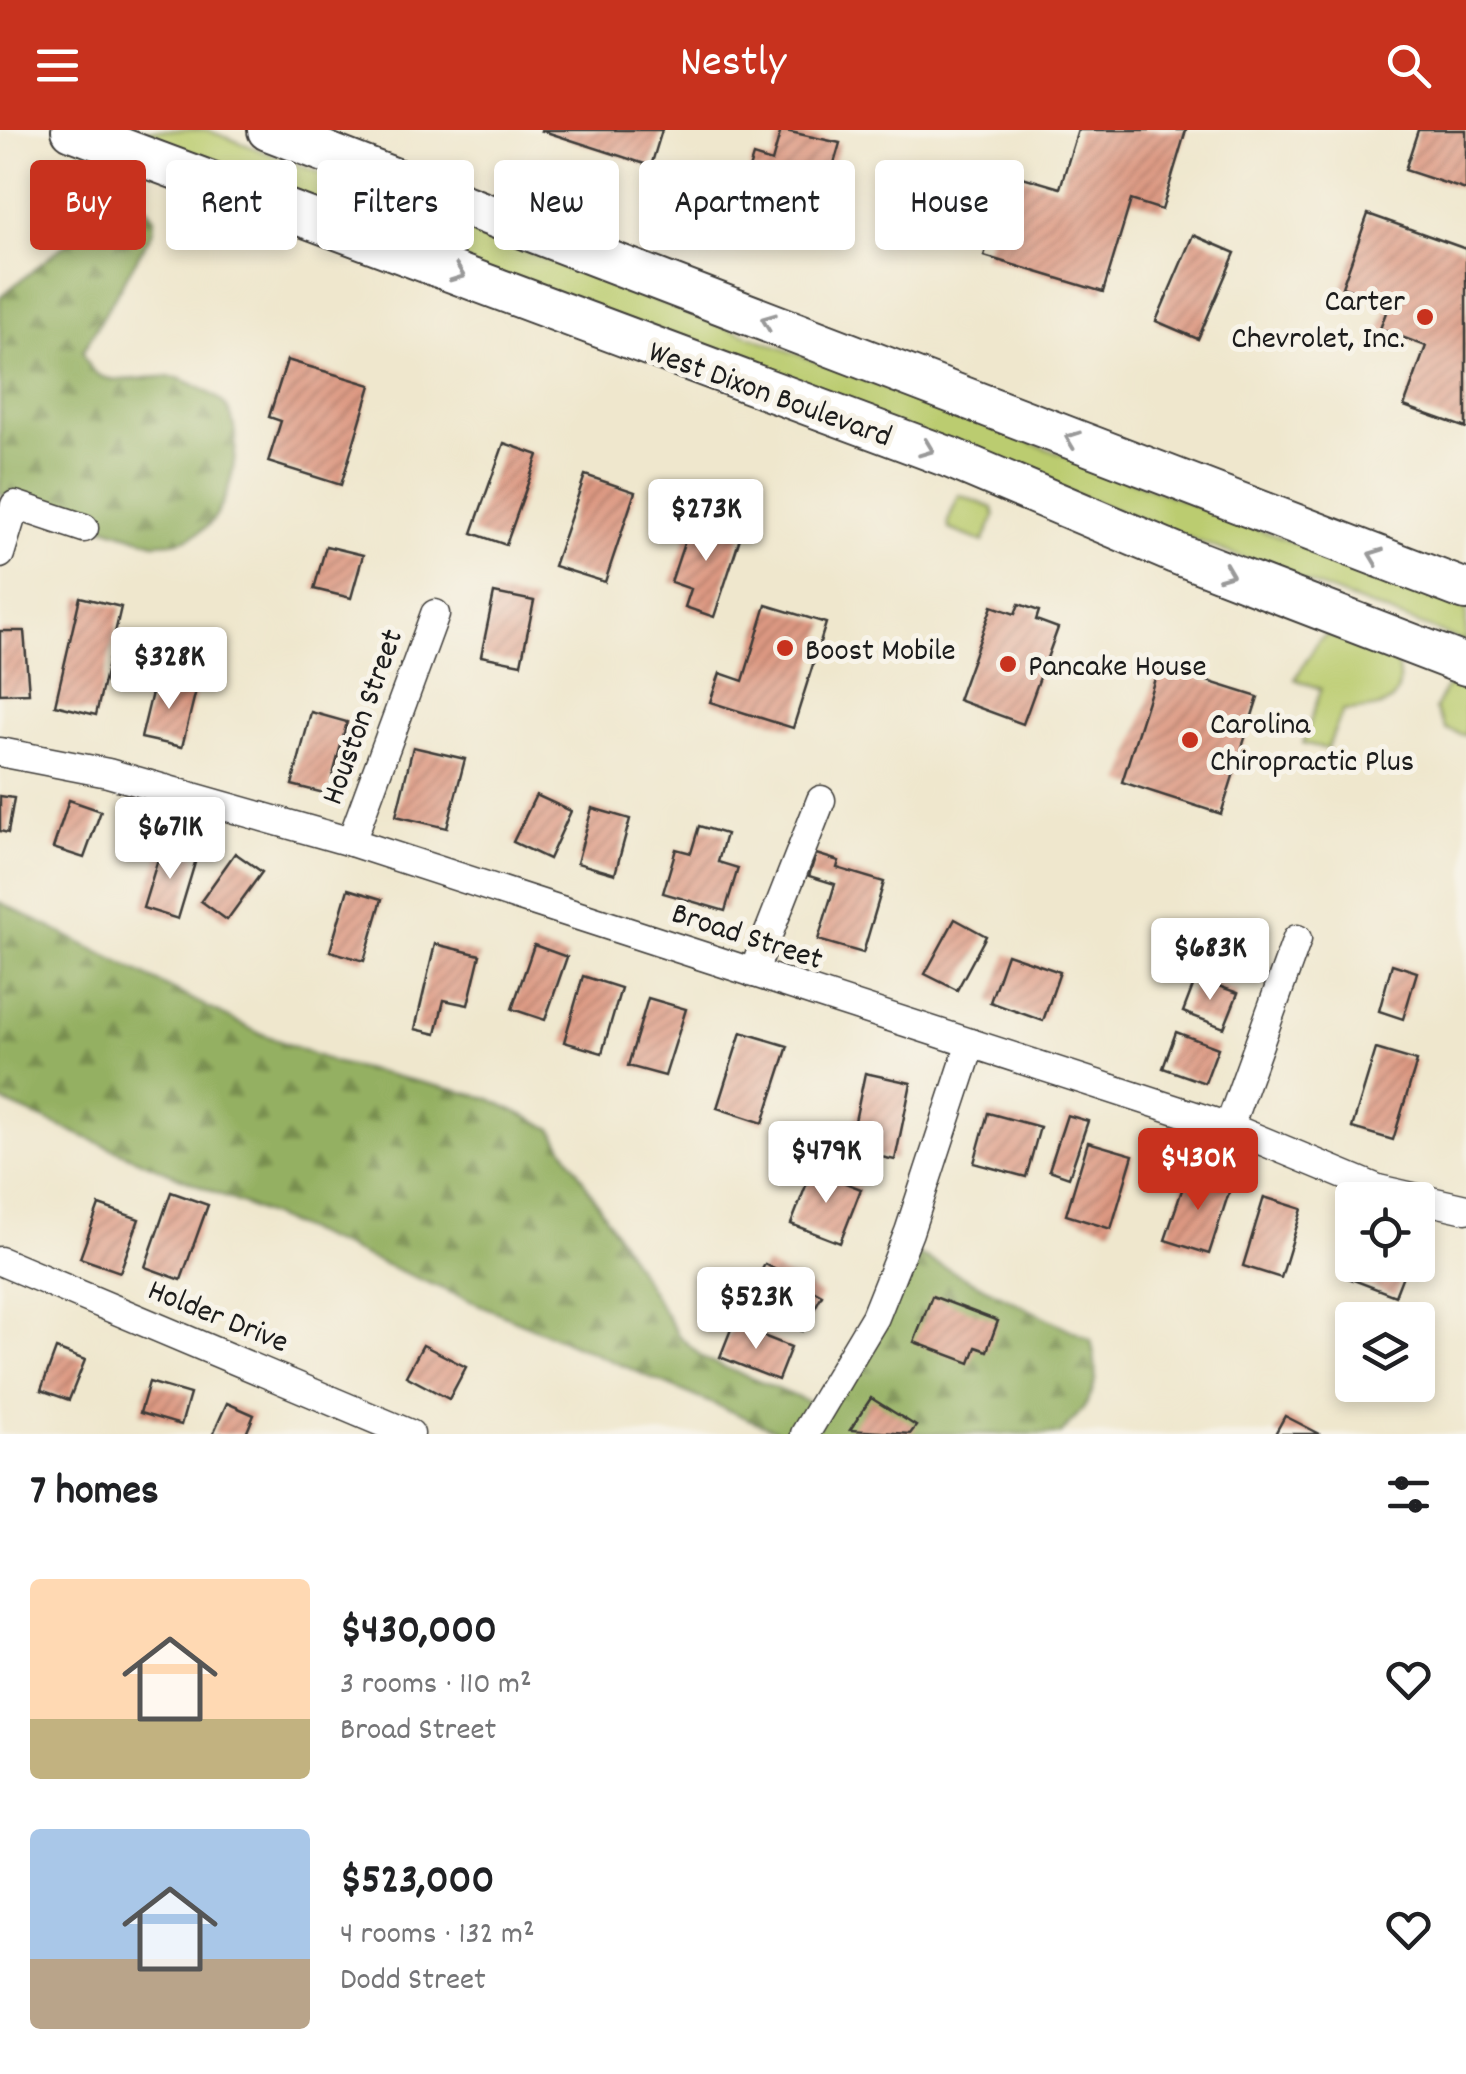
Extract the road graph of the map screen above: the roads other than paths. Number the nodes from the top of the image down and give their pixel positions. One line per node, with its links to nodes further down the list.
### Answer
1 (72, 130): 7 (highway, West Dixon Boulevard, one-way to 7)
2 (268, 130): 5 (highway, West Dixon Boulevard, one-way to 2)
3 (84, 528): 4 (street)
4 (0, 554)
5 (1466, 590)
6 (435, 614): 10 (street, Houston Street)
7 (1466, 666)
8 (0, 752): 10 (street, Broad Street)
9 (821, 800): 12 (street)
10 (350, 842): 12 (street, Broad Street)
11 (1297, 939): 14 (street)
12 (753, 972): 13 (street, Broad Street)
13 (971, 1044): 14 (street, Broad Street); 19 (street)
14 (1230, 1128): 15 (street, Broad Street)
15 (1466, 1209)
16 (0, 1261): 17 (street, Holder Drive)
17 (358, 1423): 18 (street, Holder Drive)
18 (410, 1434)
19 (805, 1434)

